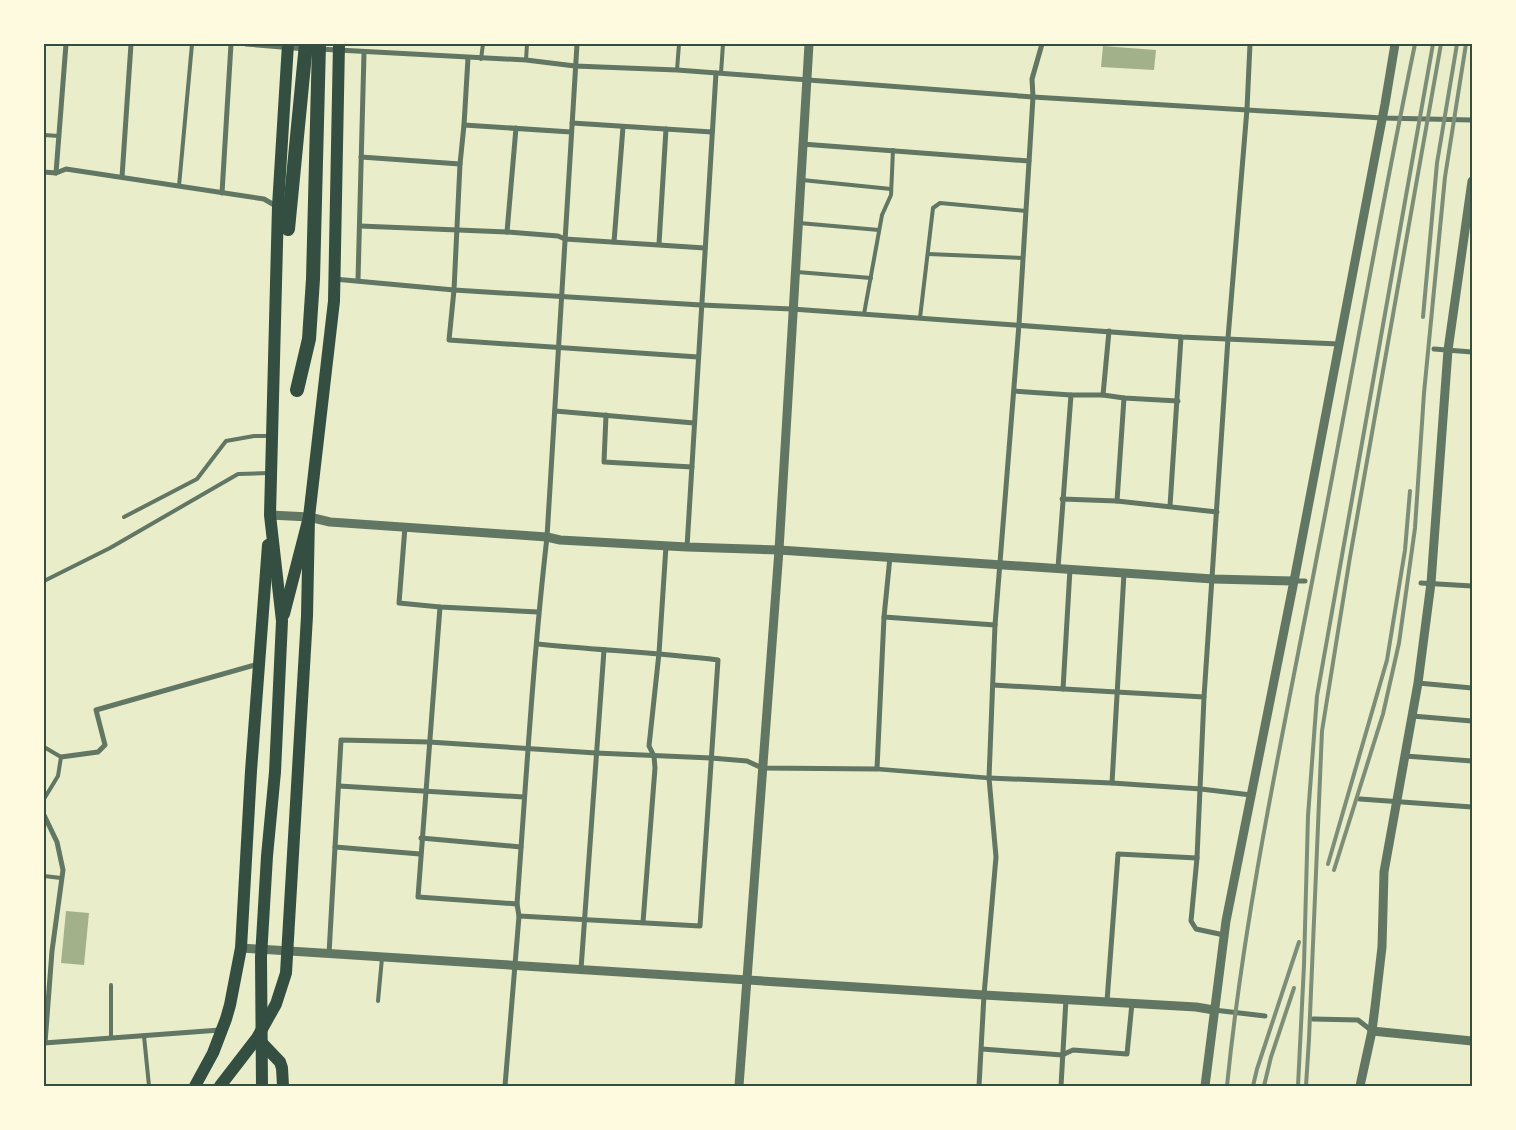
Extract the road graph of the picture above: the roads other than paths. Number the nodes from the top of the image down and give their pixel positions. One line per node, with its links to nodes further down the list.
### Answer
1 (66, 44): 38 (street)
2 (131, 44): 46 (street)
3 (192, 44): 49 (lane)
4 (231, 44): 51 (street)
5 (246, 44): 15 (street)
6 (483, 44): 20 (lane)
7 (527, 44): 21 (lane)
8 (577, 44): 22 (street)
9 (679, 44): 23 (lane)
10 (723, 44): 24 (lane)
11 (809, 44): 25 (street)
12 (1042, 44): 26 (street)
13 (1250, 44): 27 (street)
14 (1394, 44): 28 (street)
15 (288, 46): 16 (street); 52 (main road)
16 (312, 46): 17 (street); 56 (highway); 86 (highway)
17 (339, 47): 18 (street); 68 (main road)
18 (364, 52): 19 (street); 41 (street)
19 (468, 58): 20 (street); 31 (street)
20 (481, 59): 21 (street)
21 (526, 60): 22 (street)
22 (576, 66): 23 (street); 30 (street)
23 (677, 70): 24 (street)
24 (718, 73): 25 (street); 36 (street)
25 (806, 80): 26 (street); 39 (street)
26 (1033, 97): 27 (street); 42 (street)
27 (1247, 109): 28 (street); 79 (street)
28 (1382, 118): 29 (street); 80 (street)
29 (1472, 120)
30 (572, 123): 32 (street); 35 (street)
31 (464, 125): 33 (street); 43 (street)
32 (623, 127): 34 (street); 61 (street)
33 (516, 128): 35 (street); 59 (street)
34 (666, 129): 36 (street); 62 (street)
35 (571, 132): 60 (street)
36 (712, 132): 63 (street)
37 (44, 135): 38 (lane)
38 (59, 136): 45 (street)
39 (802, 144): 40 (street); 47 (street)
40 (893, 150): 42 (street); 50 (lane)
41 (362, 157): 43 (street); 55 (street)
42 (1029, 161): 53 (street)
43 (460, 164): 57 (street)
44 (44, 172): 45 (street)
45 (56, 173): 46 (street)
46 (122, 177): 49 (street)
47 (800, 180): 50 (lane); 54 (street)
48 (1472, 181): 83 (street)
49 (179, 186): 51 (street)
50 (891, 189): 58 (lane)
51 (222, 193): 52 (street)
52 (278, 206): 95 (main road)
53 (1026, 211): 64 (lane); 65 (street)
54 (797, 223): 58 (lane); 66 (street)
55 (360, 226): 57 (street); 69 (street)
56 (288, 229)
57 (456, 230): 59 (street); 70 (street)
58 (879, 230): 67 (lane)
59 (507, 232): 60 (street)
60 (565, 239): 61 (street); 71 (street)
61 (614, 242): 62 (street)
62 (659, 244): 63 (street)
63 (705, 248): 72 (street)
64 (928, 254): 65 (lane); 75 (lane)
65 (1023, 258): 76 (street)
66 (794, 272): 67 (lane); 73 (street)
67 (871, 278): 74 (lane)
68 (334, 279): 69 (street); 104 (main road)
69 (358, 280): 70 (street)
70 (454, 290): 71 (street); 81 (street)
71 (562, 295): 72 (street); 81 (street)
72 (701, 305): 73 (street); 85 (street)
73 (792, 309): 74 (street); 109 (street)
74 (864, 314): 75 (street)
75 (920, 318): 76 (street)
76 (1019, 324): 77 (street); 87 (street)
77 (1109, 331): 78 (street); 89 (street)
78 (1181, 337): 79 (street); 91 (street)
79 (1228, 338): 80 (street); 101 (street)
80 (1339, 344): 117 (street)
81 (559, 346): 85 (street); 92 (street)
82 (1434, 349): 83 (street)
83 (1448, 350): 84 (street); 120 (street)
84 (1472, 352)
85 (698, 357): 94 (street)
86 (297, 390)
87 (1014, 390): 88 (street); 111 (street)
88 (1071, 395): 89 (street); 98 (street)
89 (1103, 395): 90 (street)
90 (1124, 398): 91 (street); 99 (street)
91 (1178, 401): 100 (street)
92 (555, 411): 93 (street); 106 (street)
93 (606, 415): 94 (street); 96 (street)
94 (694, 423): 96 (street)
95 (272, 436): 97 (main road); 103 (lane)
96 (692, 467): 108 (street)
97 (271, 473): 102 (main road); 116 (lane)
98 (1062, 499): 99 (street); 112 (street)
99 (1117, 501): 100 (street)
100 (1170, 506): 101 (street)
101 (1217, 512): 115 (street)
102 (270, 515): 104 (street); 125 (main road); 130 (main road)
103 (124, 517)
104 (309, 518): 105 (street); 125 (main road); 175 (main road)
105 (405, 527): 106 (street); 122 (street)
106 (548, 537): 107 (street); 123 (street)
107 (666, 546): 108 (street); 129 (street)
108 (687, 547): 109 (street)
109 (779, 550): 110 (street); 148 (street)
110 (890, 557): 111 (street); 124 (street)
111 (1000, 565): 112 (street); 126 (street)
112 (1058, 568): 113 (street)
113 (1070, 569): 114 (street); 134 (street)
114 (1124, 573): 115 (street); 135 (street)
115 (1213, 579): 117 (street); 136 (street)
116 (44, 581)
117 (1294, 581): 118 (street); 155 (street)
118 (1306, 581)
119 (1421, 583): 120 (street)
120 (1431, 583): 121 (street); 131 (street)
121 (1472, 586)
122 (440, 607): 123 (street); 139 (street)
123 (538, 612): 127 (street)
124 (884, 617): 126 (street); 149 (street)
125 (282, 621): 203 (main road)
126 (995, 625): 132 (street)
127 (538, 644): 128 (street); 141 (street)
128 (604, 650): 129 (street); 142 (street)
129 (659, 653): 143 (street); 146 (street)
130 (258, 663): 145 (street); 174 (main road)
131 (1418, 684): 133 (street); 137 (street)
132 (993, 686): 134 (street); 150 (street)
133 (1472, 688)
134 (1062, 689): 135 (street)
135 (1118, 693): 136 (street); 151 (street)
136 (1204, 697): 153 (street)
137 (1412, 716): 138 (street); 144 (street)
138 (1472, 721)
139 (429, 742): 141 (street); 152 (street); 154 (street)
140 (44, 747): 145 (lane)
141 (528, 748): 142 (street); 156 (street)
142 (596, 753): 143 (street); 171 (street)
143 (654, 756): 146 (street); 172 (street)
144 (1404, 756): 147 (street); 159 (street)
145 (61, 757): 157 (lane)
146 (711, 758): 148 (street); 172 (street)
147 (1472, 761)
148 (762, 768): 149 (street); 180 (street)
149 (877, 769): 150 (street)
150 (989, 778): 151 (street); 182 (street)
151 (1112, 783): 153 (street)
152 (339, 786): 154 (street); 163 (street)
153 (1201, 789): 155 (street); 166 (street)
154 (426, 790): 156 (street); 162 (street)
155 (1251, 795): 173 (street)
156 (524, 797): 164 (street)
157 (44, 799)
158 (1360, 799): 159 (street)
159 (1396, 802): 160 (street); 191 (street)
160 (1472, 807)
161 (44, 815): 168 (street)
162 (421, 838): 164 (street); 165 (street)
163 (335, 847): 165 (street); 176 (street)
164 (521, 847): 169 (street)
165 (420, 854): 169 (street)
166 (1197, 858): 173 (street); 185 (street)
167 (44, 876): 168 (lane)
168 (61, 878): 196 (street)
169 (517, 904): 170 (street)
170 (518, 916): 171 (street); 178 (street)
171 (584, 919): 172 (street); 179 (street)
172 (643, 922)
173 (1224, 935): 187 (street)
174 (241, 948): 175 (street); 190 (main road)
175 (287, 951): 176 (street); 194 (main road)
176 (328, 954): 177 (street)
177 (382, 958): 178 (street); 184 (lane)
178 (514, 966): 179 (street); 205 (street)
179 (581, 969): 180 (street)
180 (746, 979): 182 (street); 206 (street)
181 (111, 985): 193 (lane)
182 (984, 995): 183 (street); 197 (street)
183 (1066, 999): 185 (street); 198 (street)
184 (378, 1001)
185 (1107, 1001): 186 (street)
186 (1132, 1003): 187 (street); 198 (street)
187 (1214, 1010): 188 (street); 209 (street)
188 (1265, 1016)
189 (1312, 1019): 191 (street)
190 (222, 1030): 192 (street); 199 (main road)
191 (1372, 1031): 195 (street); 210 (street)
192 (144, 1036): 193 (street); 200 (lane)
193 (111, 1038): 196 (street)
194 (257, 1038): 202 (main road); 204 (main road)
195 (1472, 1041)
196 (44, 1043)
197 (982, 1048): 198 (street); 207 (street)
198 (1062, 1055): 208 (street)
199 (203, 1072): 201 (main road); 202 (main road)
200 (149, 1086)
201 (195, 1086)
202 (220, 1086)
203 (262, 1086)
204 (283, 1086)
205 (505, 1086)
206 (739, 1086)
207 (979, 1086)
208 (1061, 1086)
209 (1205, 1086)
210 (1360, 1086)

